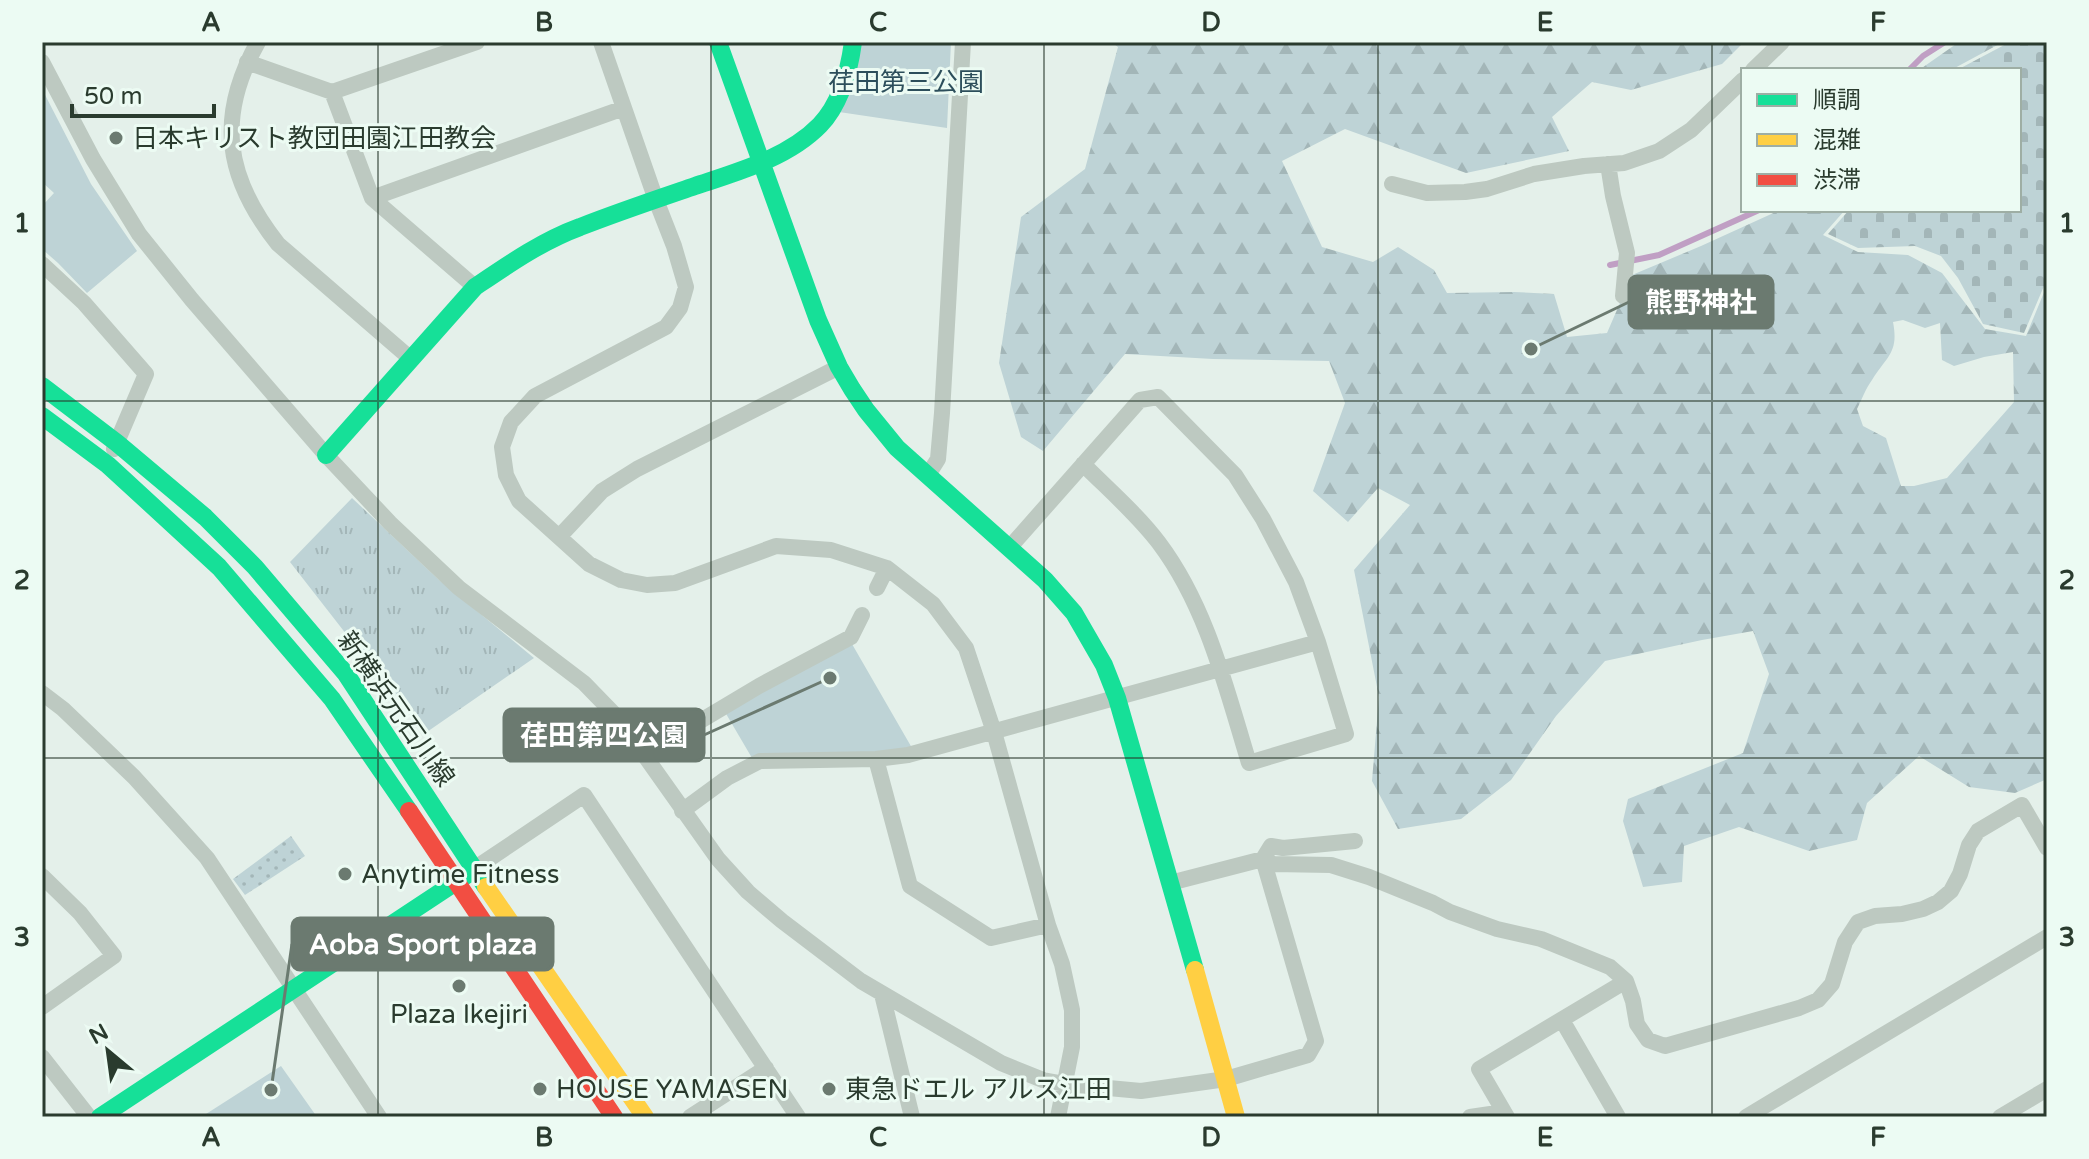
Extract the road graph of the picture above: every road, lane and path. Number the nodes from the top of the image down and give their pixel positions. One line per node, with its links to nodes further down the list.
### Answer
1 (258, 42): 9 (street)
2 (477, 42): 12 (street)
3 (601, 42): 13 (street)
4 (718, 42): 14 (street)
5 (853, 42): 14 (street)
6 (963, 42): 30 (street)
7 (1781, 42): 10 (street)
8 (42, 62): 27 (street)
9 (247, 62): 12 (street); 22 (street)
10 (1755, 68)
11 (1741, 82): 15 (street)
12 (332, 92): 17 (street)
13 (624, 108): 17 (street); 18 (street)
14 (761, 161): 18 (street); 23 (street)
15 (1608, 164): 16 (street); 21 (street)
16 (1392, 184)
17 (372, 198): 20 (street)
18 (656, 200): 20 (street); 31 (street)
19 (42, 264): 26 (street)
20 (475, 287): 22 (street)
21 (1623, 296)
22 (411, 359): 27 (street)
23 (839, 367): 30 (street); 31 (street)
24 (42, 386): 26 (street, 新横浜元石川線)
25 (42, 416): 29 (street, 新横浜元石川線)
26 (117, 443): 29 (street); 47 (street, 新横浜元石川線)
27 (326, 455): 41 (street)
28 (1083, 464): 32 (street); 36 (street); 37 (street)
29 (108, 465): 49 (street, 新横浜元石川線)
30 (928, 475): 32 (street)
31 (559, 537): 33 (street)
32 (1010, 547): 39 (street)
33 (887, 568): 34 (street); 40 (street)
34 (877, 588)
35 (862, 615): 41 (street)
36 (1318, 642): 37 (street); 37 (street)
37 (1220, 669): 39 (street)
38 (42, 693): 54 (street)
39 (1117, 698): 40 (street); 50 (street)
40 (994, 732): 42 (street); 51 (street)
41 (645, 754): 43 (street)
42 (876, 759): 43 (street); 51 (street)
43 (682, 811): 55 (street)
44 (1355, 841): 46 (street)
45 (2047, 848): 53 (street)
46 (1263, 859): 50 (street); 53 (street); 60 (street)
47 (474, 869): 49 (street); 59 (street); 68 (street, 新横浜元石川線)
48 (42, 876): 56 (street)
49 (457, 881): 54 (street); 67 (street, 新横浜元石川線)
50 (1170, 883): 60 (street)
51 (1048, 925): 61 (street)
52 (2047, 937): 76 (street)
53 (1626, 981): 57 (street)
54 (295, 989): 65 (street); 66 (street)
55 (882, 994): 61 (street); 71 (street)
56 (42, 1007)
57 (1562, 1020): 63 (street); 75 (street)
58 (42, 1057): 64 (street)
59 (766, 1068): 69 (street); 70 (street)
60 (1226, 1079): 61 (street); 73 (street)
61 (1065, 1084): 72 (street)
62 (2047, 1089): 77 (street)
63 (1506, 1114): 74 (street)
64 (89, 1117)
65 (100, 1117)
66 (379, 1117)
67 (614, 1117)
68 (645, 1117)
69 (690, 1117)
70 (798, 1117)
71 (912, 1117)
72 (1058, 1117)
73 (1236, 1117)
74 (1470, 1117)
75 (1618, 1117)
76 (1746, 1117)
77 (2000, 1117)

